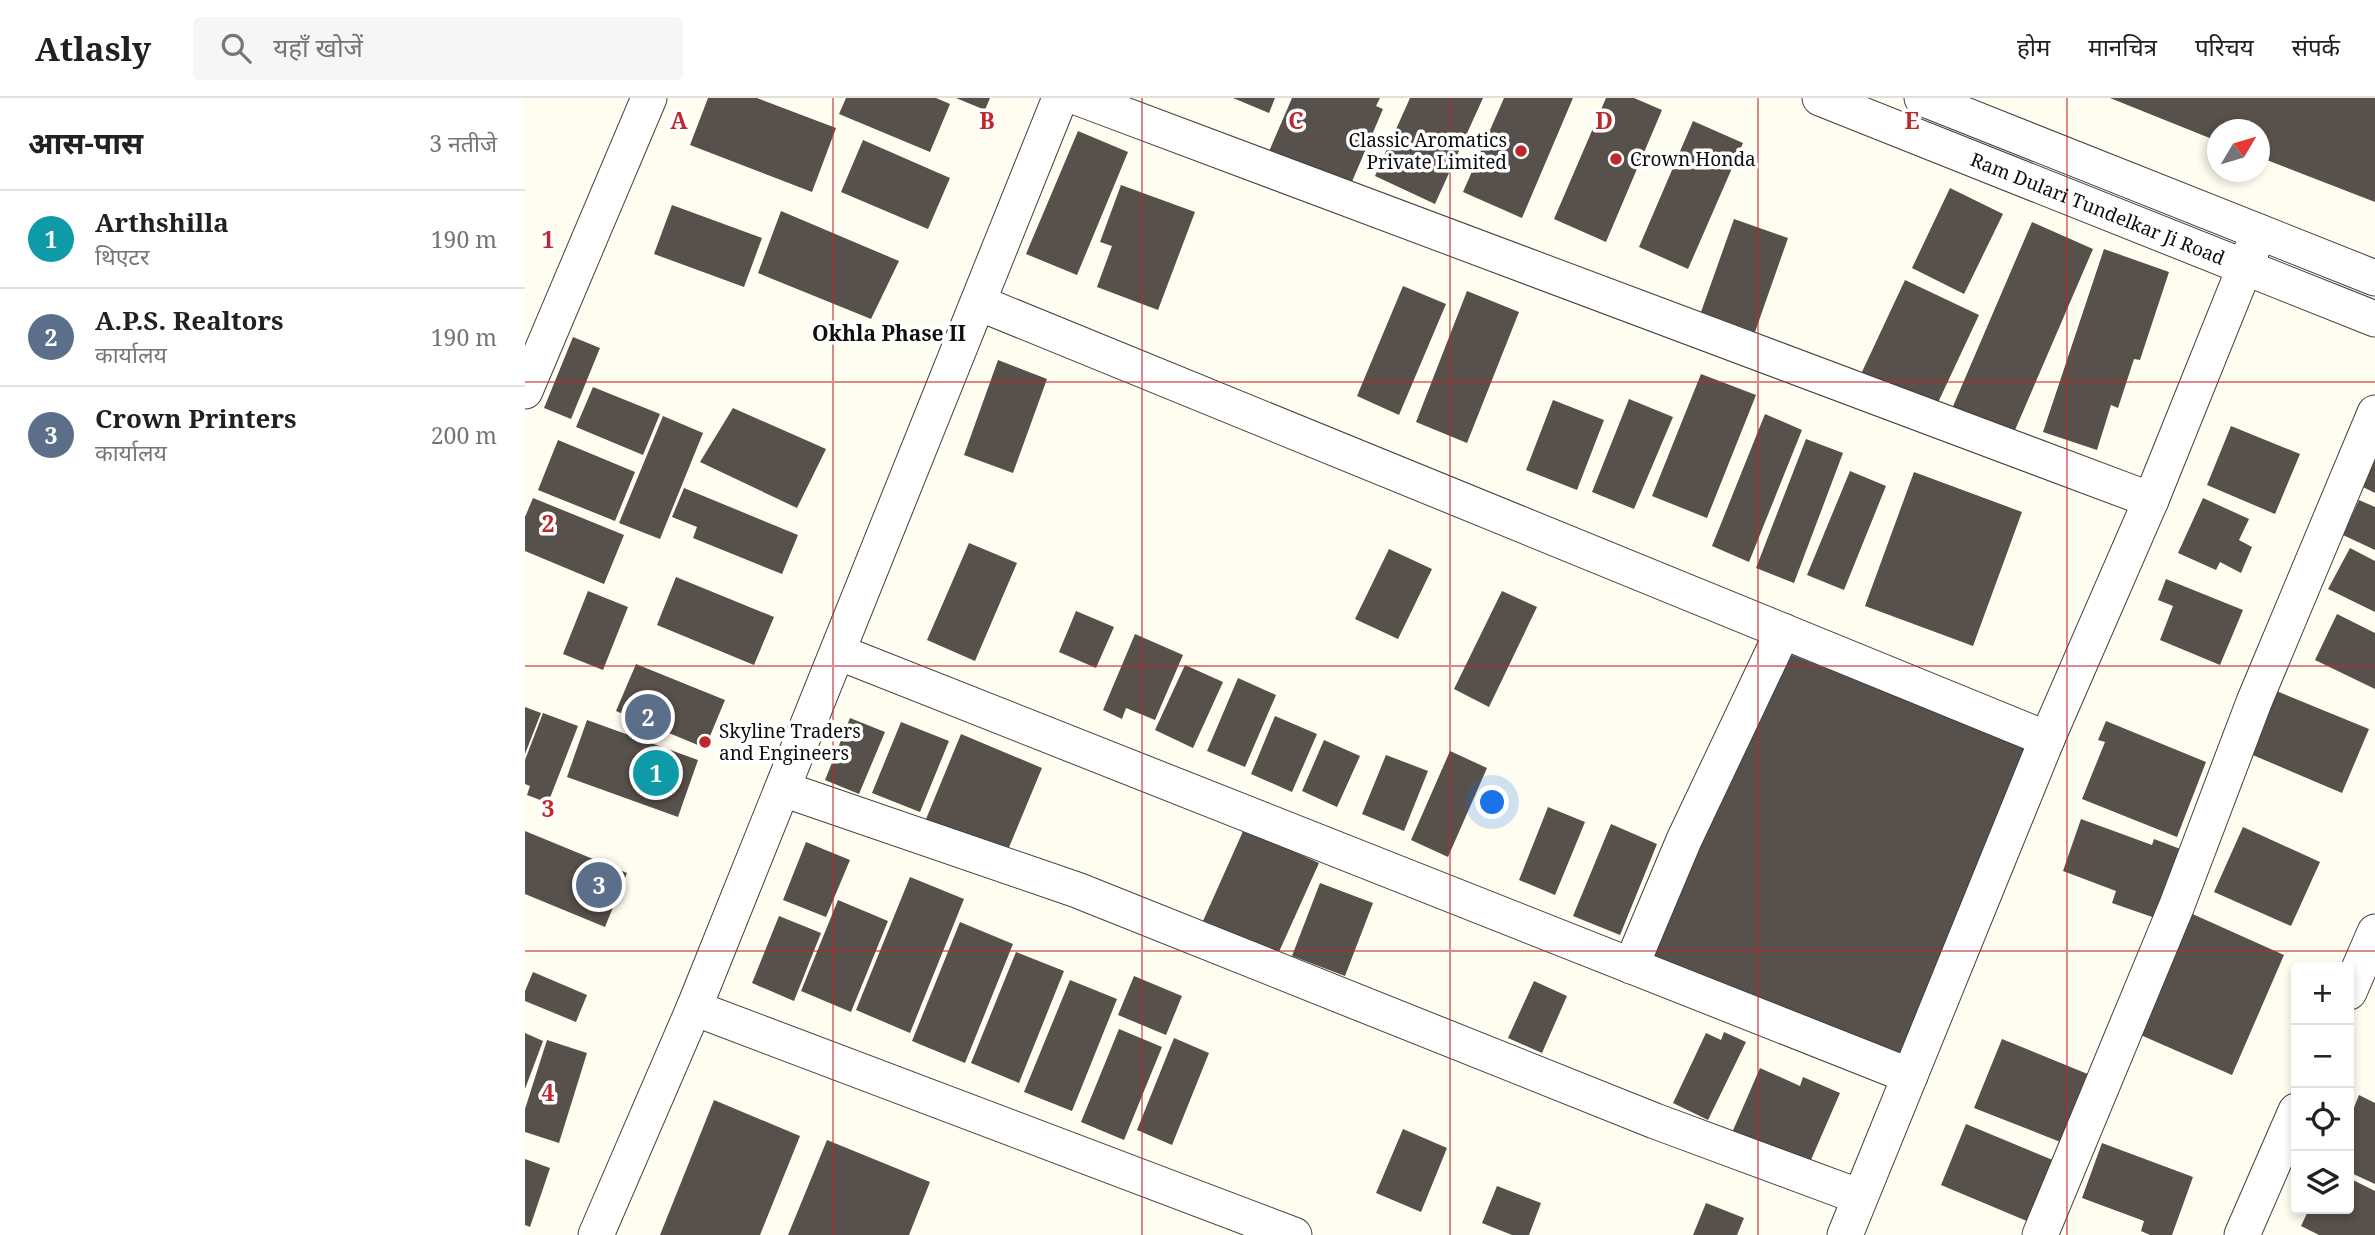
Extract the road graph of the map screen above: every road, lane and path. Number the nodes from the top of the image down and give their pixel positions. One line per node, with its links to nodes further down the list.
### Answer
1 (649, 98): 11 (street)
2 (1060, 98): 9 (street)
3 (1079, 98): 13 (street)
4 (1820, 98): 7 (street, Ram Dulari Tundelkar Ji Road)
5 (1922, 98): 6 (street, Ram Dulari Tundelkar Ji Road)
6 (2259, 233): 7 (street); 8 (street, Ram Dulari Tundelkar Ji Road)
7 (2246, 268): 10 (street, Ram Dulari Tundelkar Ji Road); 13 (street)
8 (2375, 278)
9 (979, 303): 14 (street); 15 (street)
10 (2375, 319)
11 (525, 391)
12 (2375, 413): 28 (street)
13 (2151, 500): 16 (street)
14 (1783, 631): 16 (street); 19 (street)
15 (838, 652): 17 (street); 19 (street)
16 (2047, 739): 22 (street)
17 (783, 789): 21 (street); 24 (street)
18 (2375, 932): 20 (street)
19 (1631, 966): 22 (street)
20 (2354, 980)
21 (694, 1008): 25 (street); 26 (street)
22 (1910, 1076): 24 (street)
23 (2291, 1122): 29 (street)
24 (1860, 1197): 27 (street)
25 (596, 1235)
26 (1294, 1235)
27 (1845, 1235)
28 (2040, 1235)
29 (2242, 1235)

